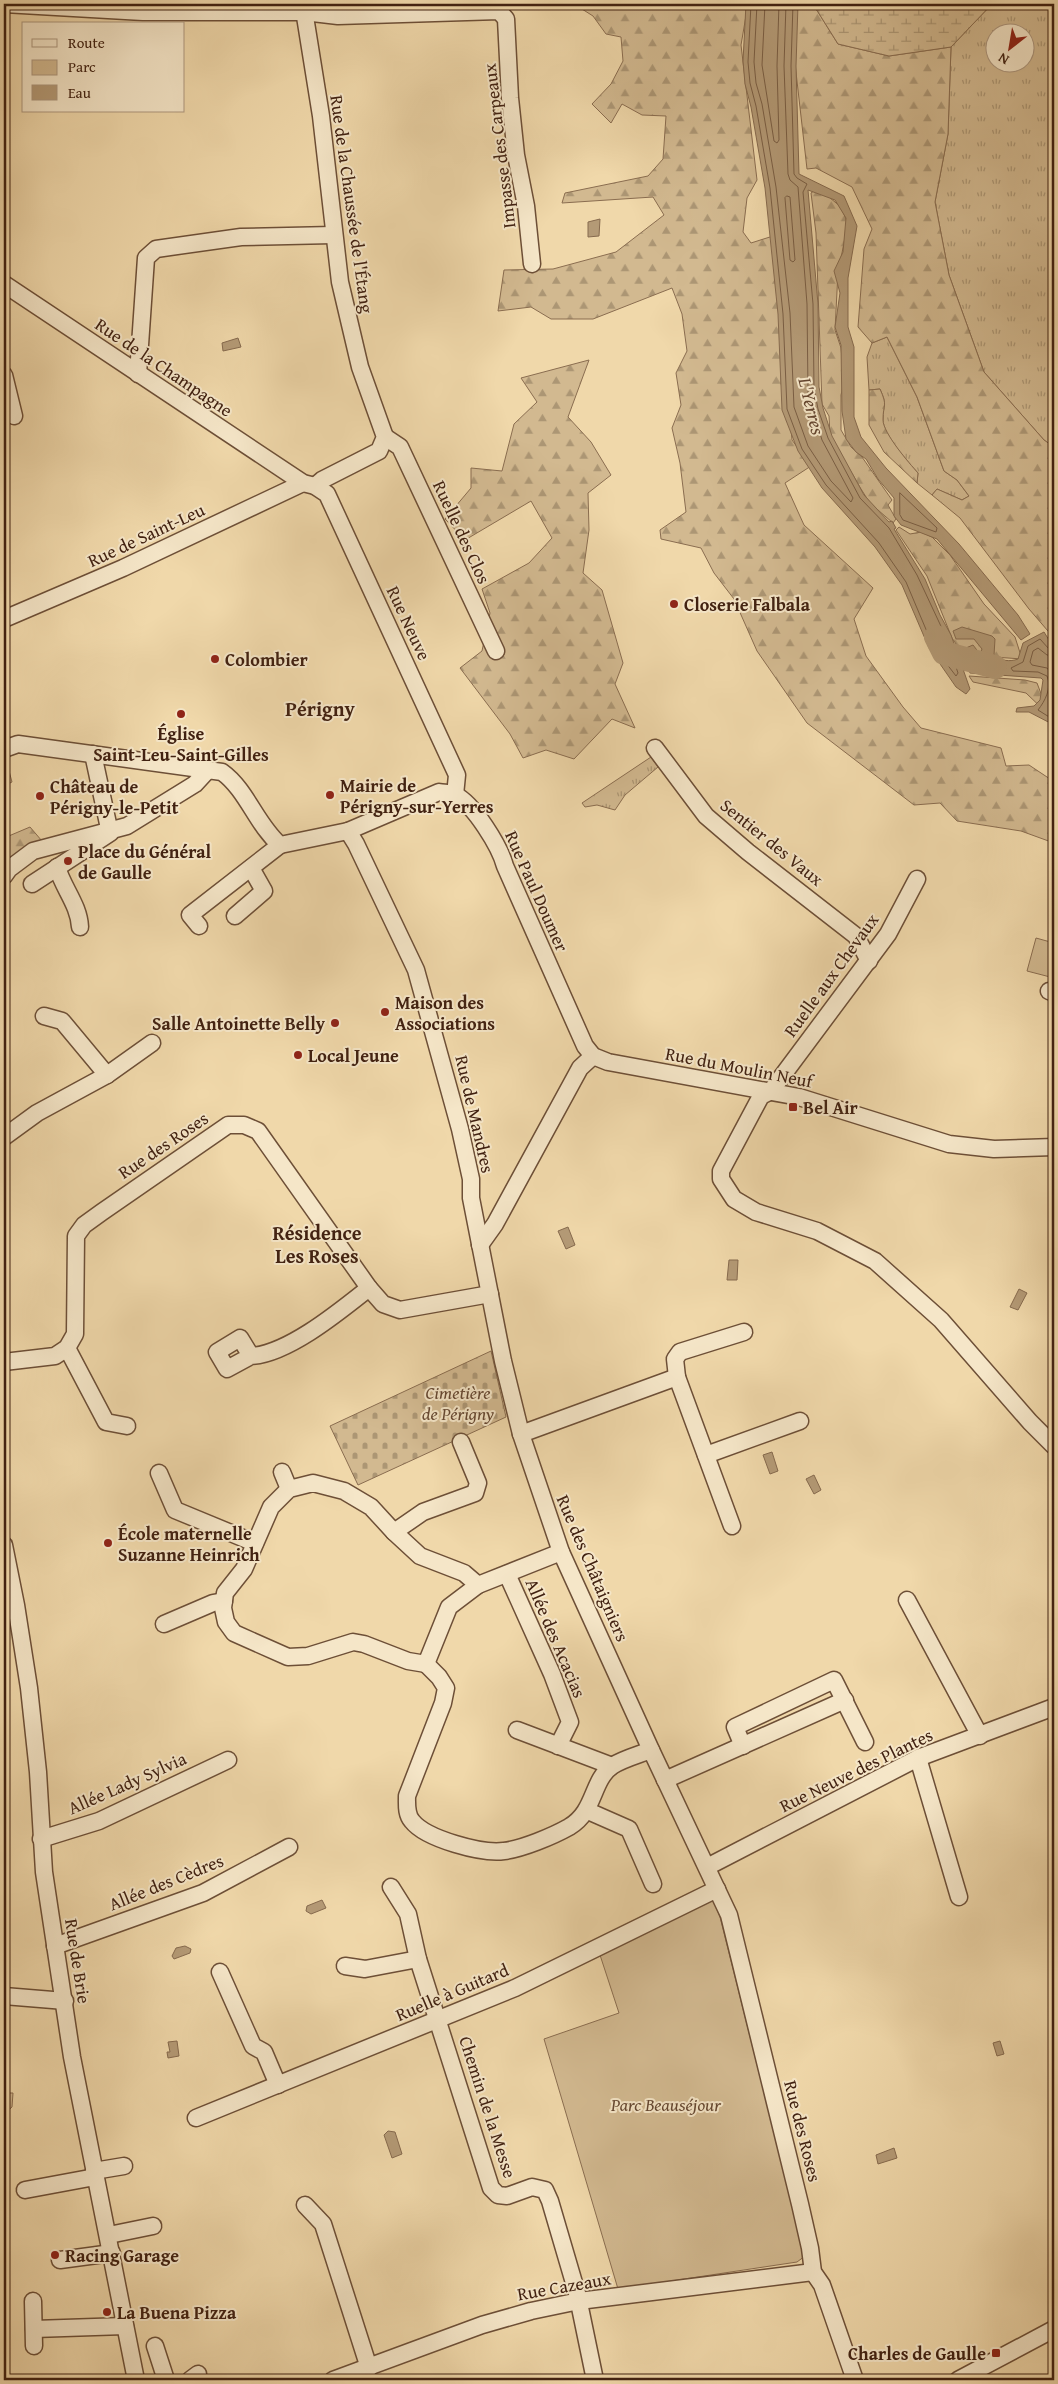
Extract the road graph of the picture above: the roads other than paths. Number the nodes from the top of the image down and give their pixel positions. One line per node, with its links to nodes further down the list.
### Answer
1 (4, 4): 2 (street)
2 (46, 5): 3 (street)
3 (304, 8): 4 (street, Rue de la Chaussée de l'Étang); 5 (street, Impasse des Carpeaux)
4 (333, 235): 7 (street); 10 (street, Rue de la Chaussée de l'Étang)
5 (532, 264)
6 (4, 284): 7 (street, Rue de la Champagne)
7 (138, 374): 11 (street, Rue de la Champagne)
8 (4, 375): 9 (street)
9 (14, 416)
10 (385, 437): 11 (street); 13 (street, Ruelle des Clos)
11 (309, 485): 12 (street, Rue de Saint-Leu); 18 (street, Rue Neuve)
12 (4, 620)
13 (496, 651)
14 (655, 748): 30 (street, Sentier des Vaux)
15 (4, 749): 16 (street)
16 (93, 754): 17 (street); 19 (street)
17 (207, 771): 19 (street); 21 (street)
18 (455, 795): 20 (street); 33 (street, Rue Paul Doumer)
19 (109, 830): 22 (street); 24 (street)
20 (348, 831): 21 (street); 38 (street, Rue de Mandres)
21 (280, 845): 23 (street)
22 (57, 867): 26 (street); 29 (street)
23 (251, 868): 27 (street); 28 (street)
24 (4, 876)
25 (916, 879): 30 (street, Ruelle aux Chevaux)
26 (32, 884)
27 (235, 916)
28 (199, 926)
29 (80, 927)
30 (869, 960): 35 (street, Ruelle aux Chevaux)
31 (44, 1016): 34 (street)
32 (152, 1043): 34 (street)
33 (592, 1056): 35 (street, Rue du Moulin Neuf); 38 (street)
34 (107, 1074): 36 (street)
35 (771, 1091): 37 (street, Rue du Moulin Neuf); 50 (street, Ruelle aux Chevaux)
36 (4, 1137)
37 (1054, 1147)
38 (480, 1245): 40 (street, Rue des Châtaigniers)
39 (369, 1288): 40 (street, Rue des Roses); 42 (street, Rue des Roses); 43 (street)
40 (490, 1294): 48 (street, Rue des Châtaigniers)
41 (744, 1332): 45 (street)
42 (67, 1348): 44 (street); 47 (street)
43 (251, 1356)
44 (4, 1362)
45 (677, 1377): 48 (street); 51 (street)
46 (800, 1421): 51 (street)
47 (127, 1426)
48 (521, 1434): 59 (street, Rue des Châtaigniers)
49 (461, 1442): 56 (street)
50 (1054, 1446)
51 (706, 1455): 55 (street)
52 (282, 1472): 54 (street)
53 (159, 1473): 57 (street)
54 (289, 1489): 56 (street); 57 (street)
55 (732, 1526)
56 (394, 1532): 61 (street)
57 (255, 1543): 63 (street)
58 (4, 1545): 79 (street, Rue de Brie)
59 (561, 1552): 60 (street); 73 (street, Rue des Châtaigniers)
60 (507, 1574): 61 (street); 71 (street, Allée des Acacias)
61 (478, 1585): 65 (street)
62 (908, 1600): 69 (street)
63 (224, 1601): 64 (street); 65 (street)
64 (164, 1624)
65 (426, 1664): 78 (street)
66 (845, 1700): 70 (street); 72 (street); 72 (street)
67 (1054, 1707): 69 (street, Rue Neuve des Plantes)
68 (517, 1730): 71 (street)
69 (980, 1736): 74 (street, Rue Neuve des Plantes)
70 (865, 1742)
71 (558, 1746): 76 (street)
72 (743, 1746): 77 (street)
73 (650, 1750): 76 (street); 77 (street, Rue des Châtaigniers)
74 (918, 1758): 81 (street, Rue Neuve des Plantes); 85 (street)
75 (228, 1760): 79 (street, Allée Lady Sylvia)
76 (612, 1766): 78 (street)
77 (665, 1780): 81 (street, Rue des Châtaigniers)
78 (588, 1811): 82 (street)
79 (42, 1840): 86 (street, Rue de Brie)
80 (289, 1847): 86 (street, Allée des Cèdres)
81 (707, 1867): 84 (street, Rue des Châtaigniers)
82 (653, 1884)
83 (391, 1887): 87 (street, Chemin de la Messe)
84 (716, 1889): 92 (street, Ruelle à Guitard); 103 (street, Rue des Roses)
85 (959, 1897)
86 (55, 1946): 91 (street, Rue de Brie)
87 (418, 1959): 88 (street); 92 (street, Chemin de la Messe)
88 (345, 1966)
89 (220, 1972): 93 (street)
90 (4, 1996): 91 (street)
91 (64, 2001): 96 (street, Rue de Brie)
92 (438, 2020): 93 (street, Ruelle à Guitard); 105 (street, Chemin de la Messe)
93 (278, 2085): 94 (street, Ruelle à Guitard)
94 (196, 2118)
95 (124, 2166): 96 (street)
96 (95, 2174): 97 (street); 100 (street, Rue de Brie)
97 (26, 2190)
98 (305, 2205): 111 (street)
99 (153, 2226): 100 (street)
100 (108, 2235): 101 (street, Rue de Brie)
101 (112, 2253): 102 (street); 106 (street, Rue de Brie)
102 (60, 2260)
103 (813, 2272): 105 (street, Rue Cazeaux); 116 (street, Rue des Roses)
104 (33, 2301): 107 (street)
105 (579, 2301): 111 (street, Rue Cazeaux); 115 (street)
106 (125, 2326): 107 (street); 112 (street, Rue de Brie)
107 (34, 2329): 109 (street)
108 (1054, 2329): 117 (street)
109 (34, 2346)
110 (155, 2346): 113 (street)
111 (368, 2368): 114 (street, Rue Cazeaux)
112 (136, 2380)
113 (166, 2380)
114 (333, 2380)
115 (595, 2380)
116 (855, 2380)
117 (958, 2380)

